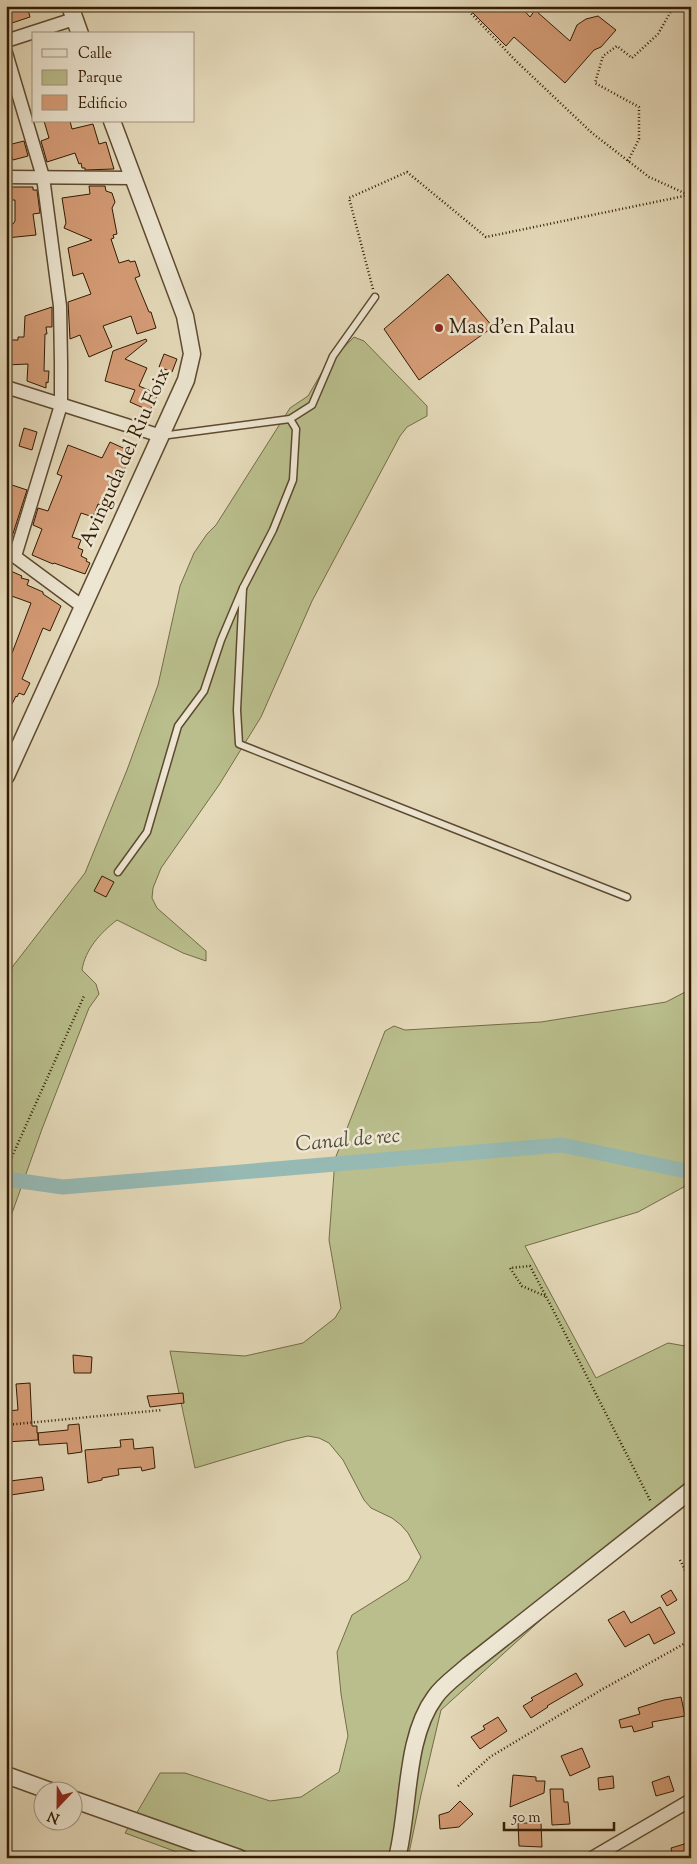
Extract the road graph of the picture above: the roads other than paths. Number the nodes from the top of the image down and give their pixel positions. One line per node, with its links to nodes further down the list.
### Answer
1 (74, 20): 2 (street)
2 (35, 32)
3 (32, 33): 4 (street)
4 (6, 41)
5 (6, 53): 8 (street)
6 (112, 122): 9 (street, Avinguda del Riu Foix)
7 (6, 177): 8 (street)
8 (42, 177): 9 (street); 12 (street)
9 (133, 178): 14 (street, Avinguda del Riu Foix)
10 (375, 297): 13 (lane)
11 (6, 387): 12 (street)
12 (61, 405): 14 (street); 15 (street)
13 (290, 419): 14 (lane); 16 (lane)
14 (161, 436): 17 (street, Avinguda del Riu Foix)
15 (11, 553): 17 (street)
16 (243, 588): 19 (lane); 20 (lane)
17 (83, 607): 18 (street, Avinguda del Riu Foix)
18 (6, 776)
19 (118, 872)
20 (627, 897)
21 (691, 1490): 27 (street)
22 (6, 1774): 23 (street)
23 (32, 1784)
24 (691, 1800): 28 (street)
25 (82, 1803): 26 (street)
26 (239, 1858)
27 (397, 1858)
28 (592, 1858)

